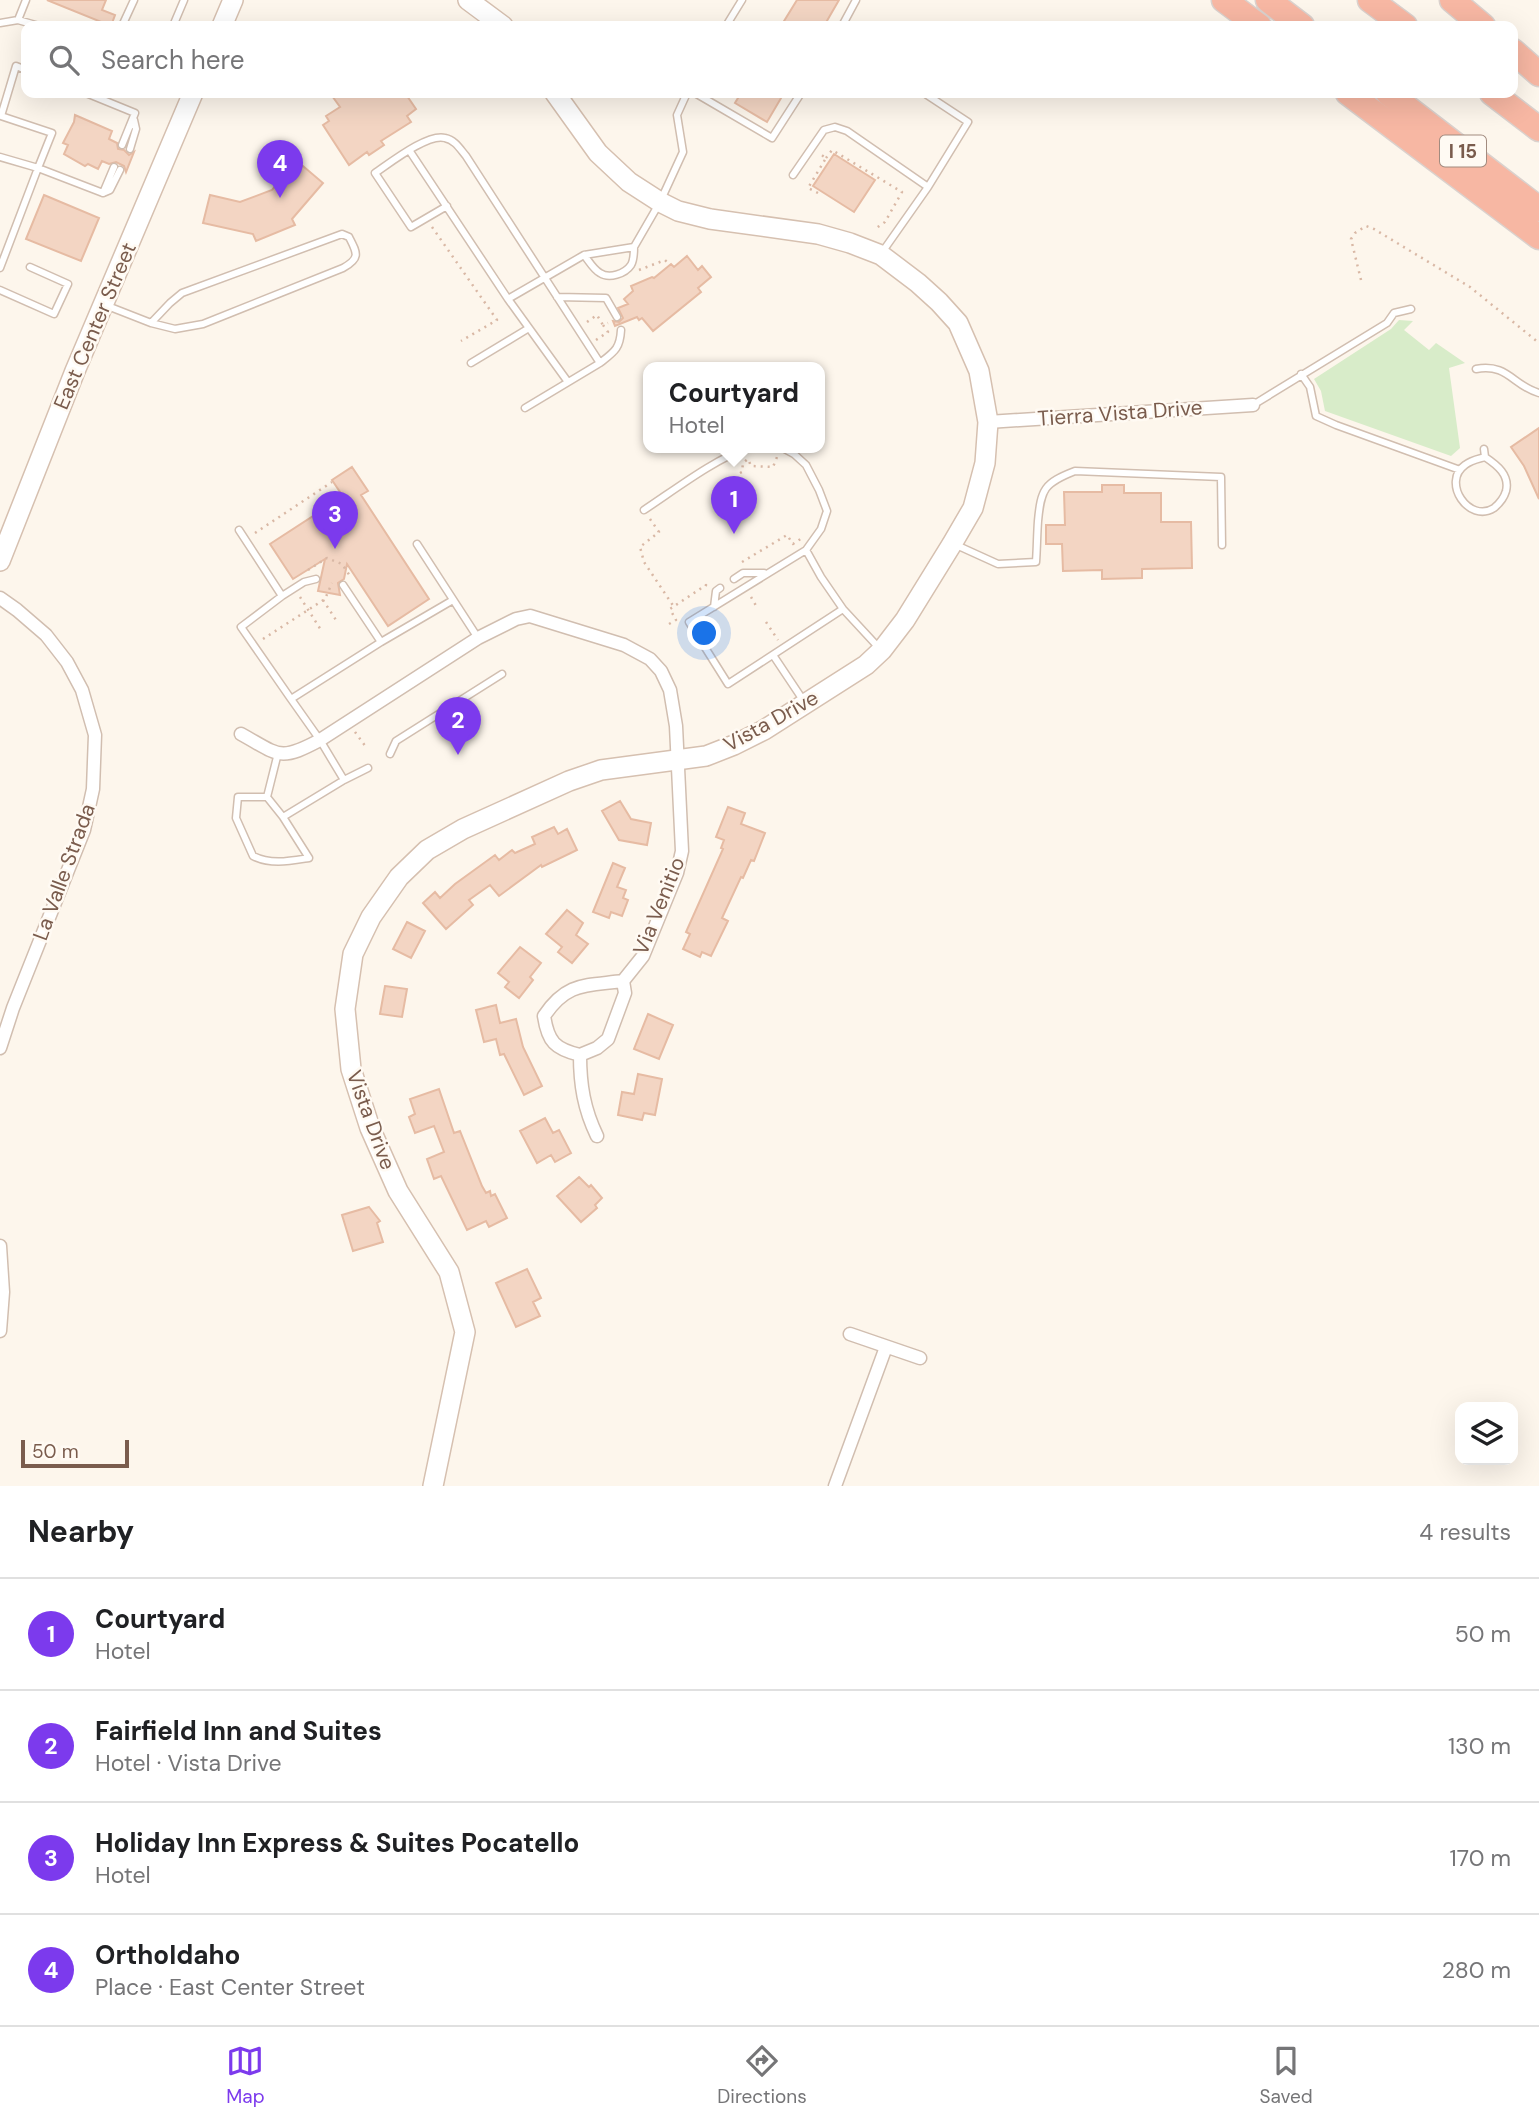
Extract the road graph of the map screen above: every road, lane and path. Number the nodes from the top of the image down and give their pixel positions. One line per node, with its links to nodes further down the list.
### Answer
1 (26, 0): 12 (lane)
2 (134, 0): 14 (lane)
3 (184, 0): 15 (lane)
4 (233, 0): 16 (street)
5 (468, 0): 17 (street)
6 (742, 0): 18 (lane)
7 (856, 0): 19 (lane)
8 (1224, 0): 20 (highway)
9 (1268, 0): 21 (highway)
10 (1370, 0): 22 (highway)
11 (1452, 0): 23 (highway)
12 (18, 20): 13 (lane); 24 (lane)
13 (22, 21)
14 (124, 21)
15 (175, 21)
16 (224, 21)
17 (496, 21)
18 (729, 21)
19 (845, 21)
20 (1252, 21)
21 (1295, 21)
22 (1398, 21)
23 (1477, 21)
24 (0, 23)
25 (1518, 55): 27 (highway)
26 (21, 68): 43 (lane)
27 (1539, 74)
28 (97, 98): 39 (lane)
29 (186, 98): 65 (street, East Center Street)
30 (559, 98): 47 (street, Vista Drive)
31 (685, 98): 47 (lane)
32 (704, 98): 33 (lane)
33 (798, 98)
34 (932, 98): 45 (lane)
35 (1355, 98): 52 (highway)
36 (1395, 98): 49 (highway, I 15)
37 (1499, 98): 38 (highway)
38 (1539, 128)
39 (126, 147)
40 (409, 150): 48 (lane); 48 (lane); 60 (lane)
41 (0, 157): 43 (lane)
42 (117, 168): 43 (lane)
43 (38, 169): 58 (lane)
44 (793, 175): 45 (lane)
45 (928, 187): 55 (lane)
46 (818, 193): 50 (path)
47 (660, 202): 53 (lane); 55 (street, Vista Drive)
48 (447, 206): 64 (lane)
49 (1539, 209)
50 (875, 229)
51 (438, 236): 73 (path)
52 (1539, 237)
53 (634, 247): 54 (lane); 54 (lane)
54 (584, 255): 60 (lane)
55 (880, 255): 83 (street, Vista Drive)
56 (668, 263): 59 (path)
57 (30, 267): 62 (lane)
58 (0, 268)
59 (636, 271)
60 (544, 278): 63 (lane); 64 (lane)
61 (1361, 280): 74 (path)
62 (0, 290)
63 (557, 297): 68 (lane); 75 (lane)
64 (508, 299): 71 (lane)
65 (104, 304): 69 (lane); 101 (street, East Center Street)
66 (1412, 309): 78 (lane)
67 (595, 316): 70 (path)
68 (617, 317)
69 (151, 323): 69 (lane)
70 (603, 326)
71 (529, 328): 76 (lane); 79 (lane)
72 (621, 330): 75 (lane)
73 (461, 341)
74 (1539, 343)
75 (600, 362): 79 (lane)
76 (471, 363)
77 (1476, 369): 80 (lane)
78 (1301, 374): 81 (lane); 87 (lane)
79 (568, 382): 82 (lane)
80 (1539, 393)
81 (1253, 405): 83 (street, Tierra Vista Drive)
82 (525, 408)
83 (988, 422): 98 (street, Vista Drive)
84 (735, 453): 92 (lane)
85 (792, 453): 100 (lane)
86 (781, 458): 88 (path)
87 (1460, 470): 87 (lane)
88 (740, 473)
89 (332, 482): 95 (path)
90 (726, 482): 91 (path)
91 (714, 489)
92 (644, 510)
93 (648, 517): 117 (path)
94 (239, 530): 112 (lane)
95 (255, 533)
96 (807, 534): 102 (path)
97 (417, 544): 116 (lane)
98 (952, 544): 99 (lane); 130 (street, Vista Drive)
99 (1223, 545)
100 (806, 550): 104 (lane); 121 (lane)
101 (0, 561)
102 (737, 565)
103 (307, 570): 108 (path)
104 (766, 573): 106 (lane); 118 (lane)
105 (316, 579): 112 (lane)
106 (734, 579)
107 (332, 583): 115 (path)
108 (355, 584)
109 (344, 585): 128 (lane)
110 (720, 588): 118 (lane)
111 (749, 594): 120 (path)
112 (282, 596): 133 (lane)
113 (0, 598): 147 (street, La Valle Strada)
114 (704, 598): 117 (path)
115 (323, 600): 119 (path); 122 (path)
116 (453, 600): 126 (lane); 128 (lane)
117 (674, 607): 124 (path)
118 (714, 607): 131 (lane)
119 (307, 608): 125 (path); 127 (path)
120 (758, 609)
121 (843, 609): 130 (lane); 131 (lane)
122 (336, 620)
123 (766, 622): 129 (path)
124 (669, 624)
125 (321, 629)
126 (478, 638): 137 (street, Via Venitio); 141 (street, Via Venitio)
127 (262, 641)
128 (381, 642): 133 (lane)
129 (779, 642)
130 (882, 650): 134 (street, Vista Drive)
131 (773, 655): 134 (lane)
132 (502, 674): 140 (lane)
133 (291, 699): 137 (lane)
134 (805, 704): 141 (street, Vista Drive)
135 (355, 732): 138 (path)
136 (241, 734): 139 (street)
137 (320, 740): 139 (street, Via Venitio); 143 (lane)
138 (366, 747)
139 (278, 753): 144 (lane)
140 (390, 754)
141 (677, 760): 146 (street, Via Venitio); 155 (street, Vista Drive)
142 (368, 768): 143 (lane)
143 (344, 780): 145 (lane)
144 (267, 797): 145 (lane); 145 (lane)
145 (282, 817)
146 (623, 981): 148 (street); 148 (street, Via Venitio)
147 (0, 1048)
148 (580, 1055): 149 (street)
149 (597, 1136)
150 (0, 1246): 151 (street)
151 (0, 1331)
152 (850, 1334): 153 (street)
153 (886, 1347): 154 (street); 156 (street)
154 (920, 1358)
155 (433, 1486)
156 (835, 1486)

